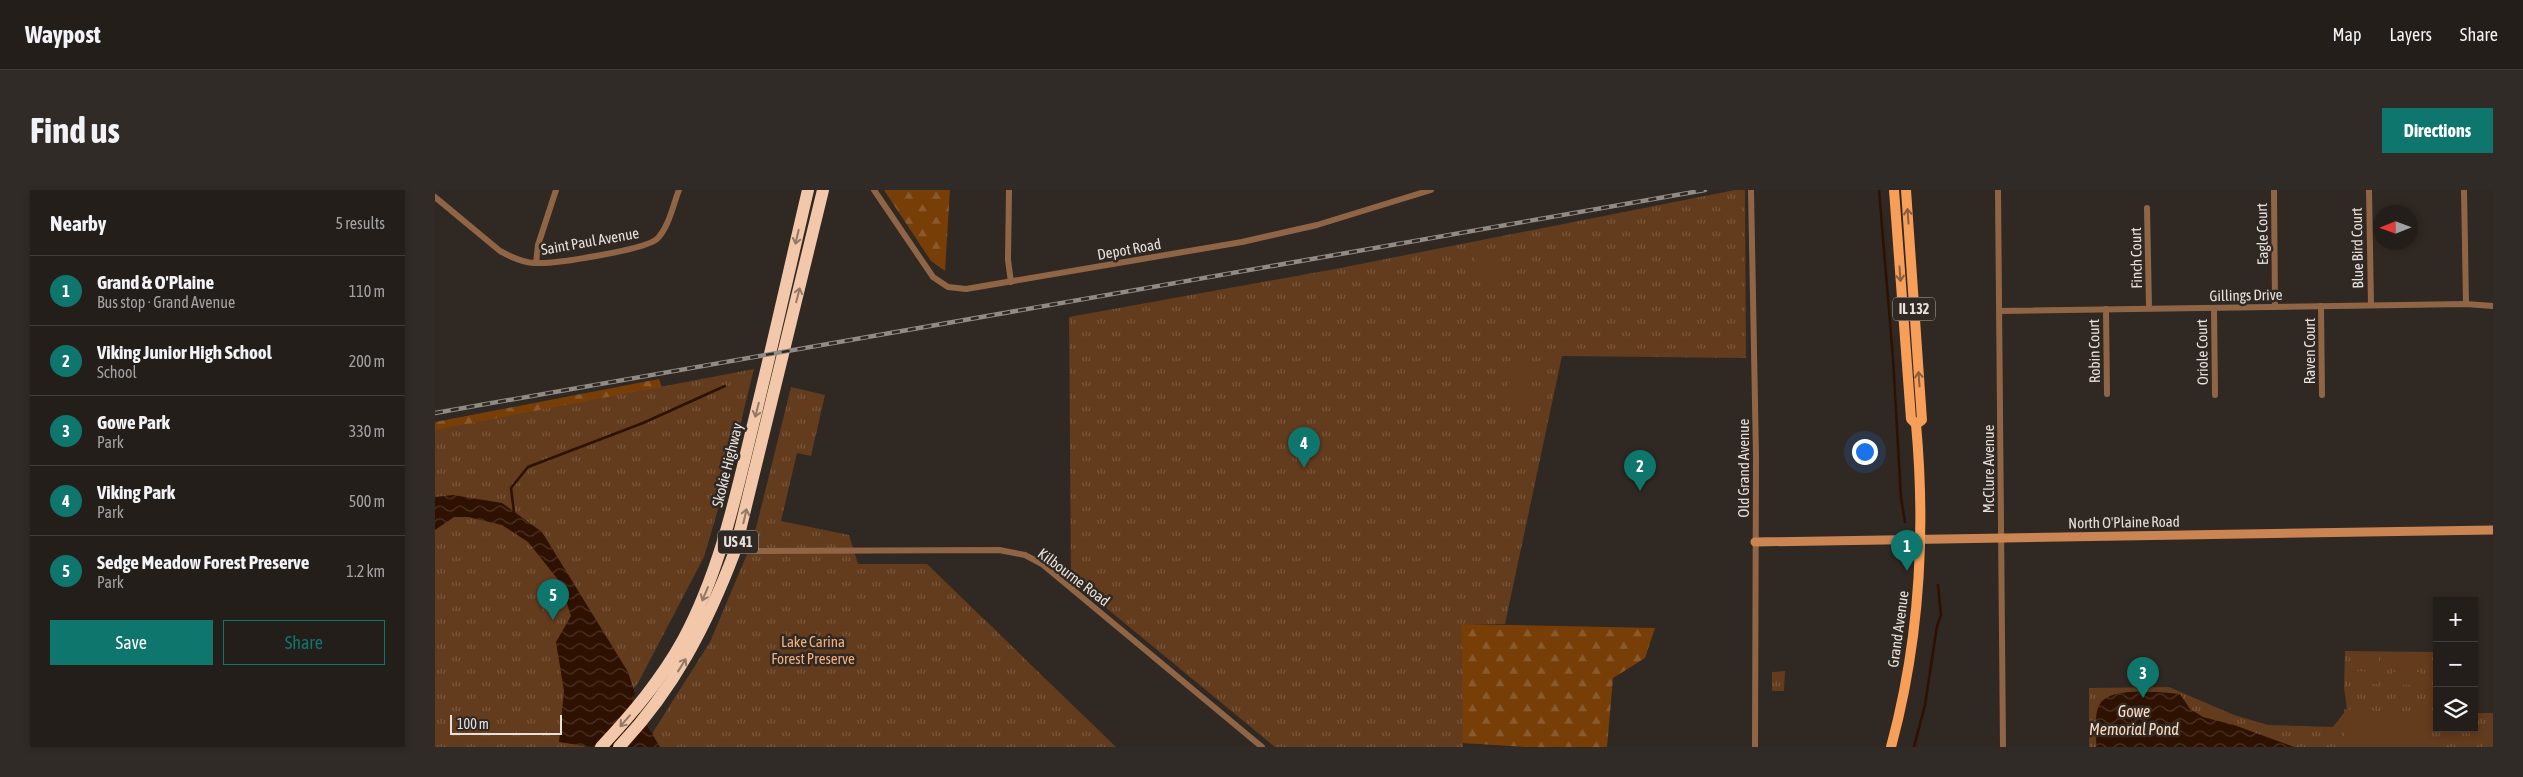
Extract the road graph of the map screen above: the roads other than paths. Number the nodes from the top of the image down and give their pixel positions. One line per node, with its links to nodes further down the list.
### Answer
1 (555, 190): 17 (street)
2 (679, 190): 17 (street, Saint Paul Avenue)
3 (808, 190): 36 (highway, Skokie Highway / US 41, one-way to 36)
4 (823, 190): 37 (highway, Skokie Highway / US 41, one-way to 4)
5 (875, 190): 18 (street, Depot Road)
6 (1009, 190): 18 (street)
7 (1431, 190): 18 (street, Depot Road)
8 (1751, 190): 35 (street, Old Grand Avenue)
9 (1894, 190): 31 (main road, Grand Avenue / IL 132, one-way to 31)
10 (1906, 190): 31 (main road, Grand Avenue / IL 132, one-way to 10)
11 (1998, 190): 27 (street, McClure Avenue)
12 (2274, 190): 23 (street, Eagle Court)
13 (2369, 190): 21 (street, Blue Bird Court)
14 (2464, 190): 19 (street)
15 (435, 197): 17 (street, Saint Paul Avenue)
16 (2147, 208): 24 (street, Finch Court)
17 (536, 263)
18 (1011, 282)
19 (2466, 304): 21 (street, Gillings Drive); 22 (street, Gillings Drive)
20 (2321, 306): 21 (street, Gillings Drive); 23 (street, Gillings Drive); 30 (street, Raven Court)
21 (2371, 306)
22 (2493, 306)
23 (2275, 307): 25 (street, Gillings Drive)
24 (2149, 308): 25 (street, Gillings Drive); 26 (street, Gillings Drive)
25 (2214, 308): 29 (street, Oriole Court)
26 (2106, 309): 27 (street, Gillings Drive); 28 (street, Robin Court)
27 (2000, 310): 33 (street, McClure Avenue)
28 (2107, 394)
29 (2215, 395)
30 (2322, 395)
31 (1916, 424): 34 (main road, Grand Avenue / IL 132)
32 (2493, 530): 33 (street, North O'Plaine Road)
33 (2000, 538): 34 (street, North O'Plaine Road); 43 (street, McClure Avenue)
34 (1921, 539): 35 (street, North O'Plaine Road); 42 (main road, Grand Avenue / IL 132)
35 (1755, 542): 41 (street, Old Grand Avenue)
36 (722, 549): 37 (street, Kilbourne Road); 38 (highway, Skokie Highway / US 41, one-way to 38)
37 (735, 551): 39 (highway, Skokie Highway / US 41, one-way to 37); 40 (street, Kilbourne Road)
38 (601, 747)
39 (619, 747)
40 (1262, 747)
41 (1755, 747)
42 (1891, 747)
43 (2003, 747)

